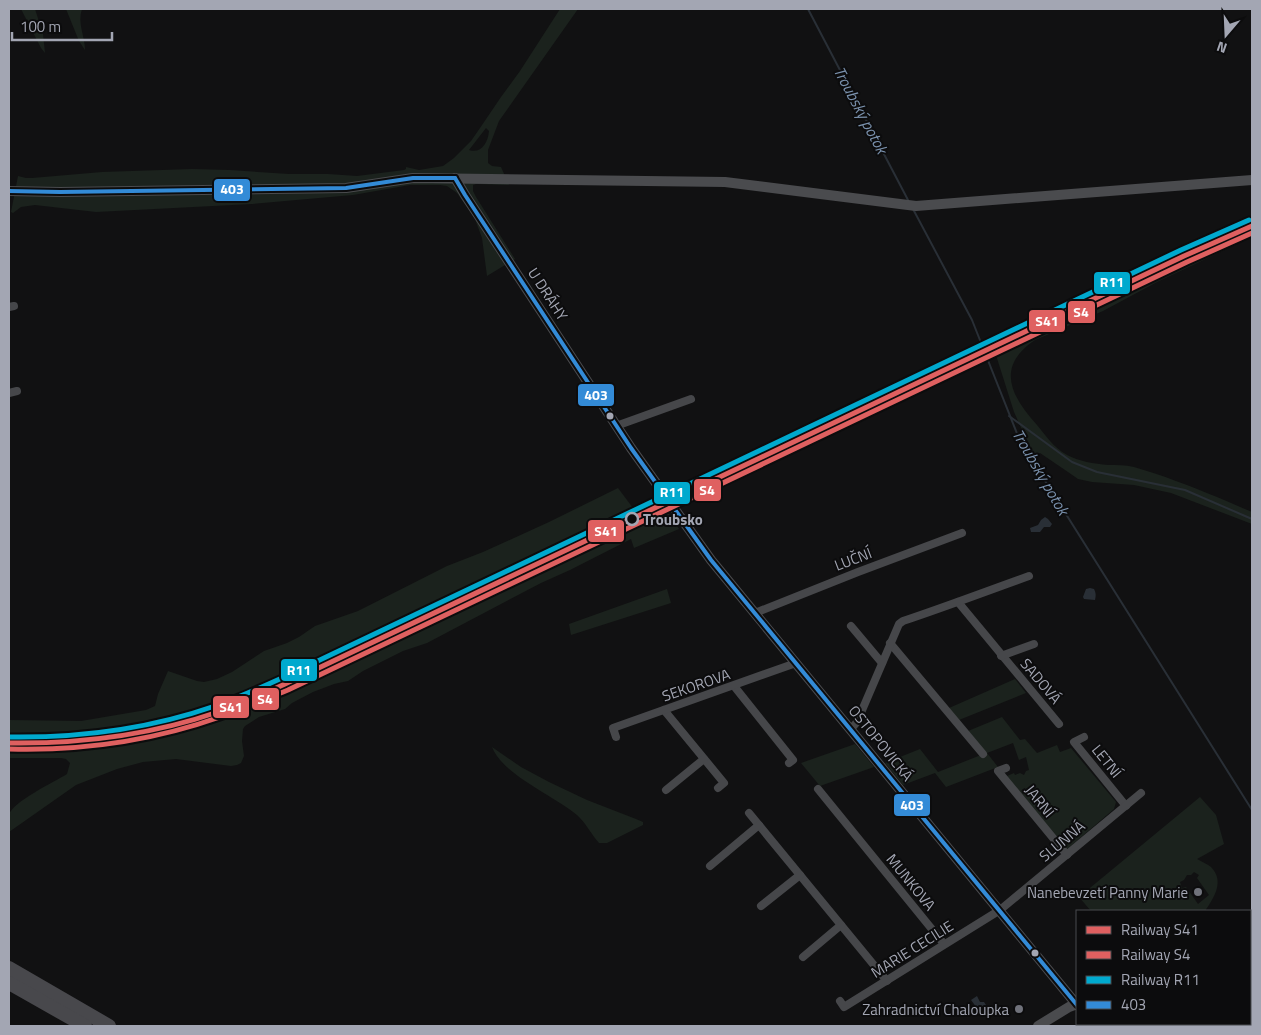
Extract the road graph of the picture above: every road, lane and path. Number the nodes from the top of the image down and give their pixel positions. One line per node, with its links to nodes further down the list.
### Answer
1 (455, 178): 2 (street); 3 (street); 7 (street, U DRÁHY)
2 (1252, 180)
3 (12, 191)
4 (17, 391): 5 (street)
5 (9, 394)
6 (691, 399): 7 (street)
7 (616, 426): 8 (street, U DRÁHY)
8 (666, 498): 12 (street, OSTOPOVICKÁ)
9 (962, 533): 12 (street, LUČNÍ)
10 (1029, 576): 11 (street)
11 (958, 602): 14 (street); 16 (street, SADOVÁ)
12 (755, 613): 17 (street, OSTOPOVICKÁ)
13 (851, 626): 18 (street)
14 (890, 643): 18 (street); 25 (street)
15 (1034, 644): 16 (street, SADOVÁ)
16 (1002, 656): 21 (street, SADOVÁ)
17 (796, 663): 19 (street, SEKOROVA); 22 (street, OSTOPOVICKÁ)
18 (882, 663): 22 (street)
19 (734, 686): 20 (street, SEKOROVA); 27 (street)
20 (664, 710): 23 (street, SEKOROVA); 26 (street)
21 (1058, 724)
22 (851, 729): 40 (street, OSTOPOVICKÁ)
23 (616, 737)
24 (1084, 738): 33 (street, LETNÍ)
25 (984, 754)
26 (704, 759): 29 (street); 31 (street)
27 (789, 763)
28 (1006, 768): 36 (street, JARNÍ)
29 (718, 788)
30 (818, 789): 42 (street, MUNKOVA)
31 (666, 790)
32 (1141, 793): 33 (street, SLUNNÁ)
33 (1126, 806): 36 (street, SLUNNÁ)
34 (749, 813): 35 (street)
35 (759, 825): 37 (street); 38 (street)
36 (1066, 855): 40 (street, SLUNNÁ)
37 (710, 866)
38 (800, 874): 39 (street); 41 (street)
39 (761, 906)
40 (1000, 910): 42 (street, MARIE CECILIE); 48 (street, OSTOPOVICKÁ)
41 (841, 925): 43 (street); 45 (street)
42 (944, 944): 45 (street, MARIE CECILIE)
43 (803, 956)
44 (9, 968): 51 (highway)
45 (887, 981): 47 (street, MARIE CECILIE)
46 (9, 983): 50 (highway)
47 (840, 1001)
48 (1076, 1003)
49 (1076, 1004): 52 (street)
50 (84, 1026)
51 (109, 1026)
52 (1038, 1026)

